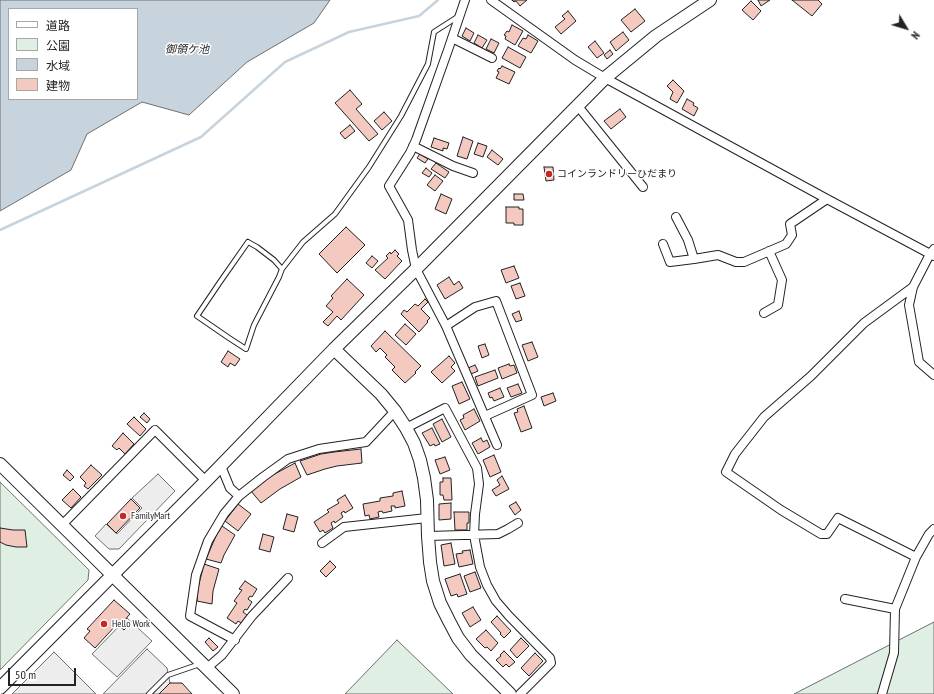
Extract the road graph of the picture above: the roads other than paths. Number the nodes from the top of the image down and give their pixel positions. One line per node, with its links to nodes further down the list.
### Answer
1 (465, 0): 4 (street)
2 (491, 0): 7 (street)
3 (710, 0): 7 (street)
4 (459, 16): 5 (street); 18 (lane)
5 (452, 38): 6 (street); 9 (street)
6 (492, 58)
7 (604, 78): 8 (street); 12 (street)
8 (577, 105): 11 (street); 19 (street)
9 (413, 146): 10 (street); 19 (street)
10 (473, 174)
11 (643, 188)
12 (827, 199): 15 (street); 16 (street)
13 (676, 217): 17 (street)
14 (663, 244): 17 (street)
15 (769, 251): 17 (street); 21 (street)
16 (933, 253): 20 (street)
17 (694, 259)
18 (282, 269): 18 (lane)
19 (416, 269): 22 (street); 23 (street)
20 (913, 287): 24 (street); 40 (street)
21 (764, 313)
22 (446, 326): 26 (street); 26 (street)
23 (334, 348): 25 (street); 30 (street)
24 (934, 375)
25 (396, 411): 27 (street); 32 (street)
26 (485, 416): 28 (street)
27 (406, 428): 33 (street); 37 (street)
28 (497, 445)
29 (0, 464): 35 (street)
30 (221, 466): 31 (street); 32 (street)
31 (206, 481): 35 (street); 41 (street)
32 (239, 496): 45 (street)
33 (427, 518): 38 (street); 39 (street)
34 (518, 523): 37 (street)
35 (62, 524): 41 (street)
36 (934, 529): 40 (street)
37 (474, 535): 38 (street); 51 (street)
38 (428, 536): 50 (street)
39 (322, 543)
40 (916, 557): 44 (street)
41 (112, 575): 46 (street); 47 (street)
42 (288, 578): 45 (street)
43 (845, 600): 44 (street)
44 (896, 609): 52 (street)
45 (235, 640): 46 (street)
46 (204, 666): 48 (lane); 49 (street)
47 (0, 688)
48 (149, 694)
49 (233, 694)
50 (510, 694)
51 (520, 694)
52 (882, 694)

